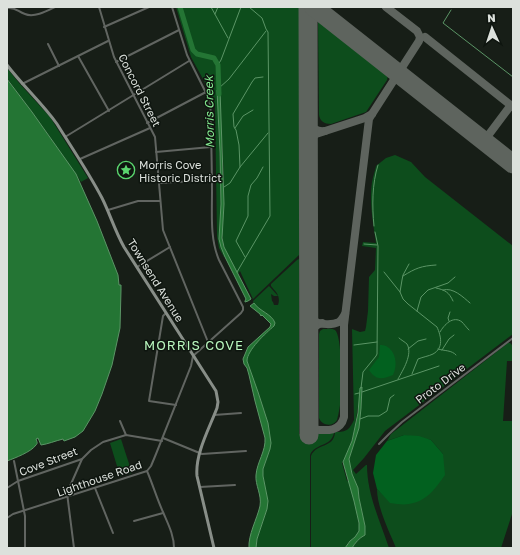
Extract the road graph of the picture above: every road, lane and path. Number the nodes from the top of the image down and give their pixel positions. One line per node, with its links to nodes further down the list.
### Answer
1 (55, 7): 5 (street)
2 (99, 7): 6 (street, Concord Street)
3 (149, 7): 6 (street)
4 (172, 7): 7 (street)
5 (7, 8)
6 (104, 27): 8 (street, Concord Street)
7 (179, 30): 11 (street); 12 (street)
8 (108, 41): 10 (street); 12 (street, Concord Street)
9 (48, 44): 14 (street)
10 (78, 56): 14 (street); 18 (street)
11 (189, 61): 16 (street); 17 (street)
12 (116, 62): 17 (street, Concord Street)
13 (7, 65): 15 (main road, Townsend Avenue)
14 (59, 66): 15 (street)
15 (22, 84): 21 (main road, Townsend Avenue)
16 (206, 92): 19 (street); 22 (street)
17 (133, 95): 18 (street); 19 (street, Concord Street)
18 (108, 111): 21 (street)
19 (147, 123): 20 (street, Concord Street)
20 (150, 128): 23 (street, Concord Street); 24 (street)
21 (65, 137): 24 (main road, Townsend Avenue)
22 (211, 147): 23 (street); 25 (street)
23 (156, 152): 26 (street, Concord Street)
24 (79, 160): 28 (main road, Townsend Avenue)
25 (212, 180): 26 (street); 33 (street)
26 (159, 183): 27 (street, Concord Street)
27 (160, 201): 28 (street); 29 (street, Concord Street)
28 (108, 210): 30 (main road, Townsend Avenue)
29 (170, 247): 30 (street); 33 (street, Concord Street)
30 (136, 268): 31 (main road, Townsend Avenue)
31 (166, 313): 34 (main road, Townsend Avenue); 35 (street)
32 (513, 338): 42 (street, Proto Drive)
33 (208, 342): 34 (street)
34 (193, 356): 35 (street, Lighthouse Road); 37 (main road, Townsend Avenue)
35 (176, 405): 40 (street, Lighthouse Road)
36 (241, 413): 37 (street)
37 (214, 415): 44 (main road, Townsend Avenue)
38 (120, 420): 39 (street)
39 (126, 435): 41 (street, Cove Street); 45 (street, Cove Street)
40 (163, 438): 41 (street, Lighthouse Road); 44 (street)
41 (162, 441): 47 (street, Lighthouse Road)
42 (379, 444)
43 (246, 451): 44 (street)
44 (200, 452): 50 (main road, Townsend Avenue)
45 (82, 459): 48 (street, Cove Street); 53 (street)
46 (14, 461): 48 (street)
47 (147, 471): 52 (street, Lighthouse Road); 55 (street)
48 (18, 481): 51 (street, Cove Street); 54 (street)
49 (235, 485): 50 (street)
50 (200, 487): 62 (main road)
51 (7, 488)
52 (95, 488): 53 (street, Lighthouse Road); 58 (street)
53 (68, 497): 54 (street, Lighthouse Road); 60 (street)
54 (24, 511): 56 (street, Lighthouse Road); 59 (street)
55 (163, 513): 57 (street); 61 (street)
56 (7, 518)
57 (134, 521)
58 (113, 533)
59 (24, 547)
60 (74, 548)
61 (174, 548)
62 (214, 548)

